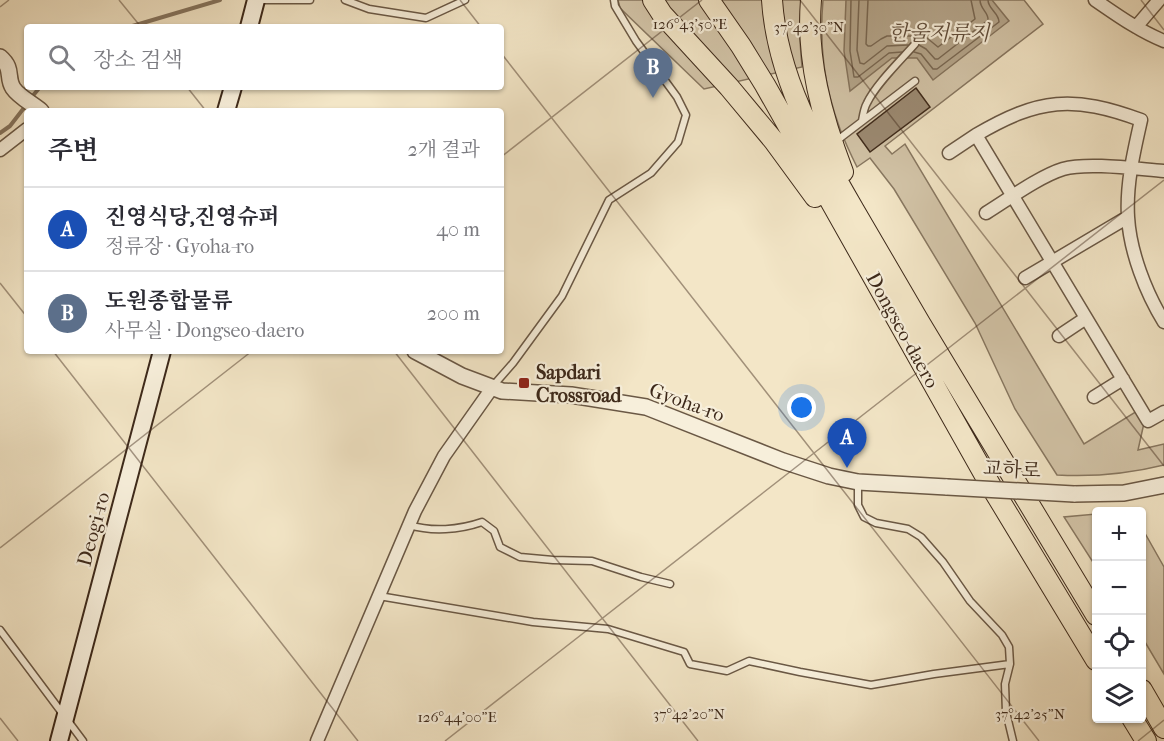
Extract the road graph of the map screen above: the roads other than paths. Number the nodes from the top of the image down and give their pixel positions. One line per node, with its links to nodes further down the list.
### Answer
1 (256, 0): 2 (lane); 12 (main road)
2 (310, 0)
3 (345, 0): 4 (lane)
4 (465, 0)
5 (614, 0): 41 (lane)
6 (653, 0): 43 (highway)
7 (709, 0): 43 (highway, Dongseo-daero)
8 (772, 0): 34 (highway, Dongseo-daero)
9 (812, 0): 24 (highway)
10 (1095, 0): 13 (street)
11 (1159, 0): 13 (street)
12 (250, 24)
13 (1136, 27): 14 (street)
14 (1164, 41)
15 (915, 44): 21 (lane)
16 (0, 57): 19 (street)
17 (915, 81): 21 (lane)
18 (232, 90): 20 (main road)
19 (31, 103)
20 (227, 108)
21 (862, 122): 24 (lane)
22 (24, 131): 25 (street)
23 (976, 135): 26 (street); 27 (street); 29 (street)
24 (832, 144): 34 (highway)
25 (0, 150)
26 (949, 153)
27 (1131, 169): 28 (street); 29 (street); 31 (street)
28 (1164, 171)
29 (1013, 196): 30 (street); 32 (street)
30 (986, 213)
31 (1128, 217): 32 (street); 36 (street)
32 (1052, 261): 33 (street); 35 (street)
33 (1025, 278)
34 (895, 280): 51 (highway, Dongseo-daero)
35 (1086, 318): 37 (street); 40 (street)
36 (1164, 322)
37 (1059, 336)
38 (161, 354): 57 (main road, Deogi-ro)
39 (422, 354): 41 (street, Gyoha-ro)
40 (1123, 379): 42 (street); 44 (street)
41 (492, 388): 45 (street, Gyoha-ro); 48 (street)
42 (1094, 397)
43 (942, 399): 53 (highway, Dongseo-daero)
44 (1164, 412)
45 (858, 482): 47 (street, Gyoha-ro); 54 (lane)
46 (1164, 485): 47 (street, 교하로, bridge)
47 (947, 487)
48 (409, 525): 49 (lane); 50 (street)
49 (670, 584)
50 (379, 596): 54 (lane); 63 (street)
51 (1092, 606)
52 (0, 630): 57 (lane)
53 (1092, 653)
54 (1010, 664): 64 (lane)
55 (1146, 692): 58 (highway)
56 (1146, 697): 60 (highway)
57 (65, 717): 61 (main road, Deogi-ro); 62 (lane)
58 (1164, 721)
59 (1135, 723): 65 (highway)
60 (1164, 728)
61 (59, 741)
62 (83, 741)
63 (317, 741)
64 (1013, 741)
65 (1146, 741)

